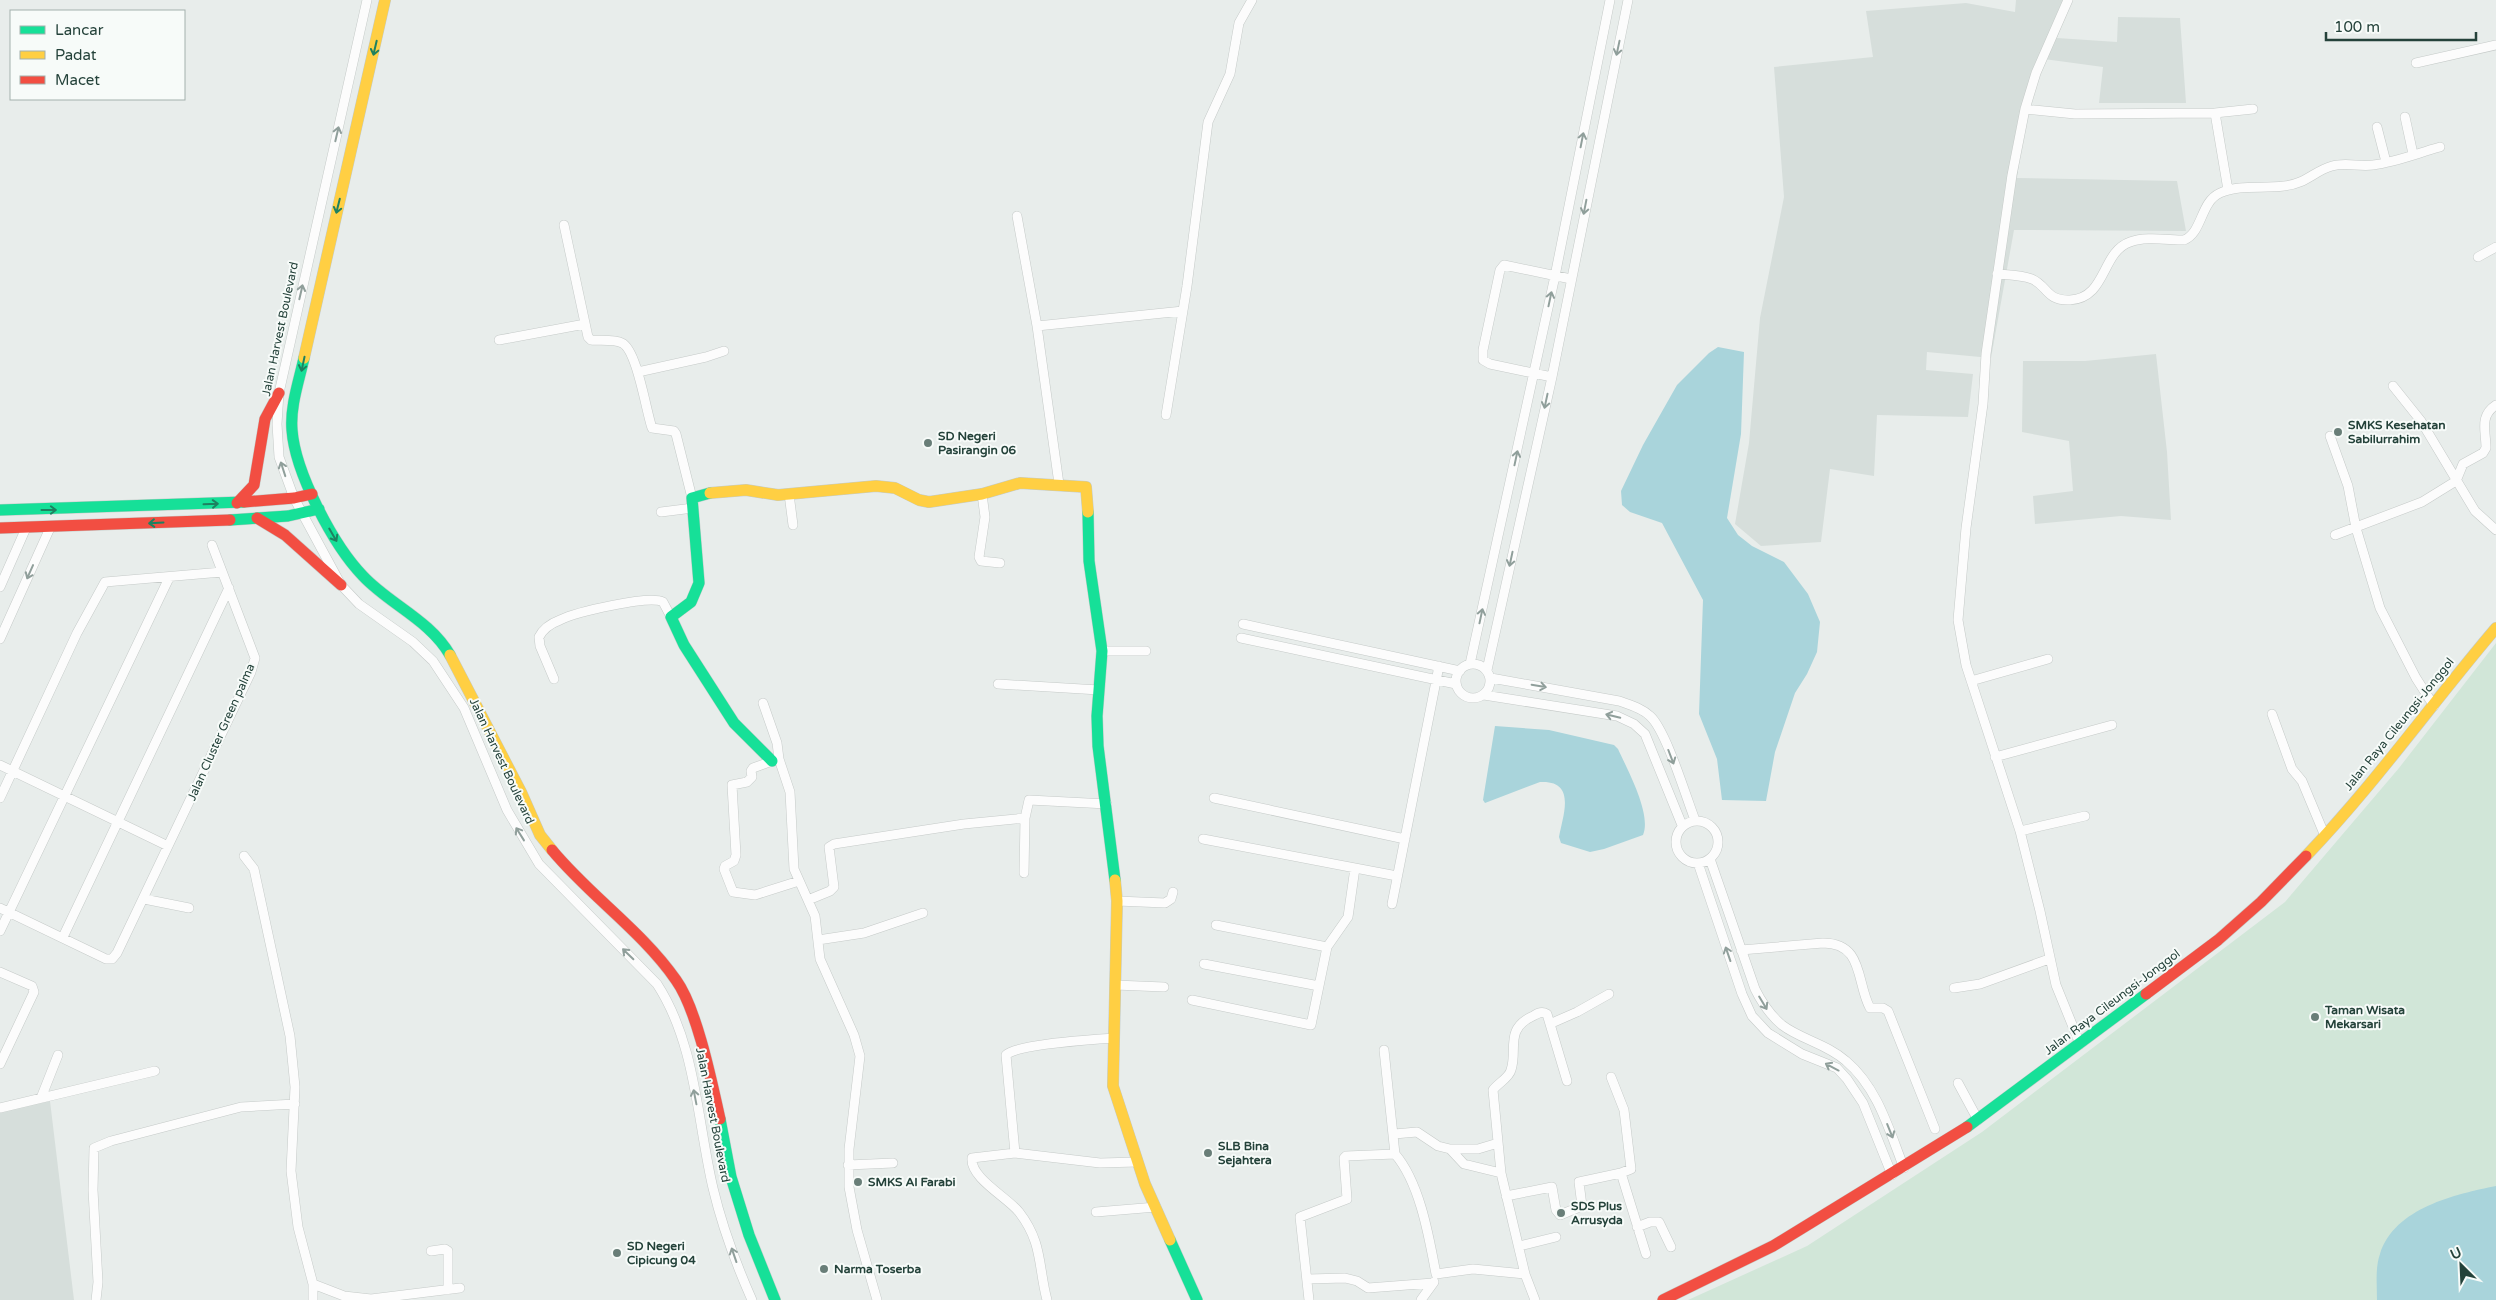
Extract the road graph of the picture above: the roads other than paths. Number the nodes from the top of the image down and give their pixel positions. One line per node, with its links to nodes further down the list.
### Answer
1 (367, 0): 17 (street, Jalan Harvest Boulevard, one-way to 1)
2 (385, 0): 18 (street, Jalan Harvest Boulevard, one-way to 18)
3 (1252, 0): 27 (street)
4 (1610, 0): 25 (street, one-way to 4)
5 (1628, 0): 26 (street, one-way to 26)
6 (2068, 0): 9 (street)
7 (2496, 45): 8 (street)
8 (2416, 63)
9 (2026, 109): 11 (street); 24 (street)
10 (2254, 109): 11 (street)
11 (2215, 113): 19 (street)
12 (2404, 117): 15 (street)
13 (2377, 128): 16 (street)
14 (2440, 147): 15 (street)
15 (2413, 154): 16 (street)
16 (2386, 162): 19 (street)
17 (327, 179): 18 (street); 36 (street, Jalan Harvest Boulevard, one-way to 17)
18 (344, 182): 42 (street, Jalan Harvest Boulevard, one-way to 42)
19 (2228, 190): 24 (street)
20 (1017, 216): 29 (street)
21 (564, 225): 28 (street)
22 (2496, 247): 23 (street)
23 (2478, 257)
24 (1998, 274): 81 (street)
25 (1555, 276): 26 (street); 33 (street, one-way to 25); 33 (street)
26 (1571, 279): 34 (street)
27 (1183, 311): 29 (street); 38 (street)
28 (584, 324): 30 (street); 32 (street)
29 (1037, 326): 41 (street)
30 (500, 340)
31 (724, 351): 32 (street)
32 (638, 372): 47 (street)
33 (1534, 373): 34 (street); 75 (street, one-way to 33)
34 (1552, 376): 78 (street, one-way to 78)
35 (2393, 386): 40 (street)
36 (279, 393): 45 (street, Jalan Harvest Boulevard, one-way to 36); 46 (street)
37 (2496, 405): 40 (street)
38 (1166, 415)
39 (2330, 436): 57 (street)
40 (2456, 482): 57 (street); 58 (street)
41 (1059, 484): 44 (street); 72 (street)
42 (312, 494): 45 (street); 48 (street, Jalan Harvest Boulevard)
43 (789, 494): 44 (street); 47 (street); 53 (street)
44 (982, 494): 61 (street)
45 (294, 498): 46 (street); 51 (street, Jalan Harvest Boulevard)
46 (237, 503): 49 (street, one-way to 46)
47 (692, 503): 50 (street); 67 (street)
48 (319, 509): 51 (street); 185 (street, Jalan Harvest Boulevard, one-way to 185)
49 (0, 510)
50 (661, 512)
51 (302, 514): 52 (street); 64 (street, Jalan Harvest Boulevard)
52 (257, 518): 56 (street, one-way to 56); 64 (street)
53 (793, 525)
54 (0, 528): 55 (street)
55 (26, 528): 56 (street); 65 (street)
56 (50, 528): 71 (street, one-way to 71)
57 (2356, 528): 59 (street); 87 (street)
58 (2496, 530)
59 (2335, 535)
60 (212, 545): 62 (street, Jalan Cluster Green palma)
61 (1000, 563)
62 (222, 572): 63 (street); 66 (street, Jalan Cluster Green palma)
63 (169, 578): 93 (street); 94 (street)
64 (341, 585): 184 (street, Jalan Harvest Boulevard, one-way to 64)
65 (0, 587)
66 (229, 588): 101 (street); 107 (street, Jalan Cluster Green palma)
67 (671, 617): 79 (street); 91 (street)
68 (1243, 624): 76 (street)
69 (2496, 628): 87 (street, Jalan Raya Cileungsi-Jonggol)
70 (1241, 638): 80 (street)
71 (0, 639)
72 (1102, 651): 73 (street); 84 (street)
73 (1146, 651)
74 (2048, 659): 81 (street)
75 (1470, 664): 77 (street); 78 (street)
76 (1439, 666): 77 (street); 80 (street)
77 (1460, 671): 83 (street)
78 (1489, 674): 85 (street); 100 (street, one-way to 100)
79 (554, 679)
80 (1436, 680): 83 (street); 106 (street)
81 (1971, 680): 90 (street)
82 (998, 684): 84 (street)
83 (1456, 684): 85 (street)
84 (1099, 690): 97 (street)
85 (1484, 695): 102 (street, one-way to 85)
86 (763, 703): 91 (street)
87 (2434, 706): 104 (street, Jalan Raya Cileungsi-Jonggol)
88 (2272, 714): 104 (street)
89 (2112, 725): 90 (street)
90 (1995, 757): 103 (street)
91 (775, 760): 114 (street); 114 (street)
92 (0, 765): 93 (street)
93 (14, 772): 94 (street); 95 (street)
94 (63, 795): 101 (street); 122 (street)
95 (0, 798)
96 (1214, 798): 106 (street)
97 (1107, 804): 99 (street); 118 (street)
98 (2084, 816): 103 (street)
99 (1025, 818): 112 (street); 117 (street)
100 (1695, 820): 102 (street); 109 (street)
101 (119, 822): 107 (street); 126 (street)
102 (1682, 825): 110 (street)
103 (2020, 831): 130 (street)
104 (2325, 836): 141 (street, Jalan Raya Cileungsi-Jonggol)
105 (1203, 839): 111 (street)
106 (1405, 839): 113 (street)
107 (168, 846): 116 (street, Jalan Cluster Green palma)
108 (244, 856): 150 (street)
109 (1710, 859): 110 (street); 129 (street)
110 (1698, 863): 165 (street, one-way to 110)
111 (1356, 868): 113 (street); 128 (street)
112 (1024, 873)
113 (1397, 876): 119 (street)
114 (799, 880): 117 (street)
115 (1173, 892): 118 (street)
116 (144, 899): 121 (street); 126 (street, Jalan Cluster Green palma)
117 (808, 900): 127 (street)
118 (1117, 901): 133 (street)
119 (1392, 904)
120 (0, 908): 122 (street, Jalan Cluster Green palma)
121 (189, 908)
122 (9, 912): 125 (street); 126 (street, Jalan Cluster Green palma)
123 (923, 913): 127 (street)
124 (1216, 925): 128 (street)
125 (0, 931)
126 (63, 937)
127 (818, 940): 161 (street)
128 (1327, 947): 134 (street)
129 (1741, 950): 153 (street); 162 (street, one-way to 162)
130 (2049, 959): 136 (street); 141 (street)
131 (1204, 964): 134 (street)
132 (0, 972): 144 (street)
133 (1115, 985): 135 (street); 140 (street)
134 (1319, 986): 138 (street)
135 (1164, 987)
136 (1954, 988)
137 (1609, 994): 139 (street)
138 (1192, 1000)
139 (1552, 1023): 147 (street); 155 (street)
140 (1112, 1038): 157 (street); 159 (street)
141 (2080, 1044): 152 (street, Jalan Raya Cileungsi-Jonggol)
142 (1384, 1050): 154 (street)
143 (58, 1055): 149 (street)
144 (0, 1064)
145 (155, 1071): 149 (street)
146 (1611, 1077): 164 (street)
147 (1567, 1080)
148 (1958, 1083): 152 (street)
149 (41, 1098): 151 (street)
150 (295, 1104): 179 (street); 182 (street)
151 (0, 1108)
152 (1978, 1120): 162 (street, Jalan Raya Cileungsi-Jonggol)
153 (1934, 1129)
154 (1394, 1134): 156 (street); 158 (street)
155 (1498, 1144): 156 (street); 163 (street)
156 (1450, 1148): 163 (street)
157 (1015, 1153): 159 (street); 187 (street)
158 (1395, 1154): 175 (street); 177 (street)
159 (1137, 1162): 167 (street)
160 (893, 1163): 161 (street)
161 (848, 1164): 186 (street)
162 (1904, 1168): 165 (street, Jalan Raya Cileungsi-Jonggol)
163 (1501, 1173): 166 (street)
164 (1621, 1173): 166 (street); 169 (street)
165 (1892, 1175): 192 (street, Jalan Raya Cileungsi-Jonggol)
166 (1506, 1196): 171 (street)
167 (1156, 1207): 168 (street); 188 (street)
168 (1096, 1212)
169 (1637, 1227): 172 (street); 174 (street)
170 (1556, 1237): 171 (street)
171 (1519, 1246): 176 (street)
172 (1671, 1247)
173 (431, 1251): 181 (street)
174 (1646, 1254)
175 (1436, 1274): 176 (street); 178 (street)
176 (1525, 1274): 191 (street)
177 (1308, 1279): 178 (street); 189 (street)
178 (1433, 1283): 190 (street)
179 (313, 1284): 181 (street); 183 (street)
180 (460, 1288): 181 (street)
181 (448, 1290)
182 (96, 1300)
183 (313, 1300)
184 (752, 1300)
185 (775, 1300)
186 (877, 1300)
187 (1047, 1300)
188 (1198, 1300)
189 (1309, 1300)
190 (1421, 1300)
191 (1535, 1300)
192 (1663, 1300)

